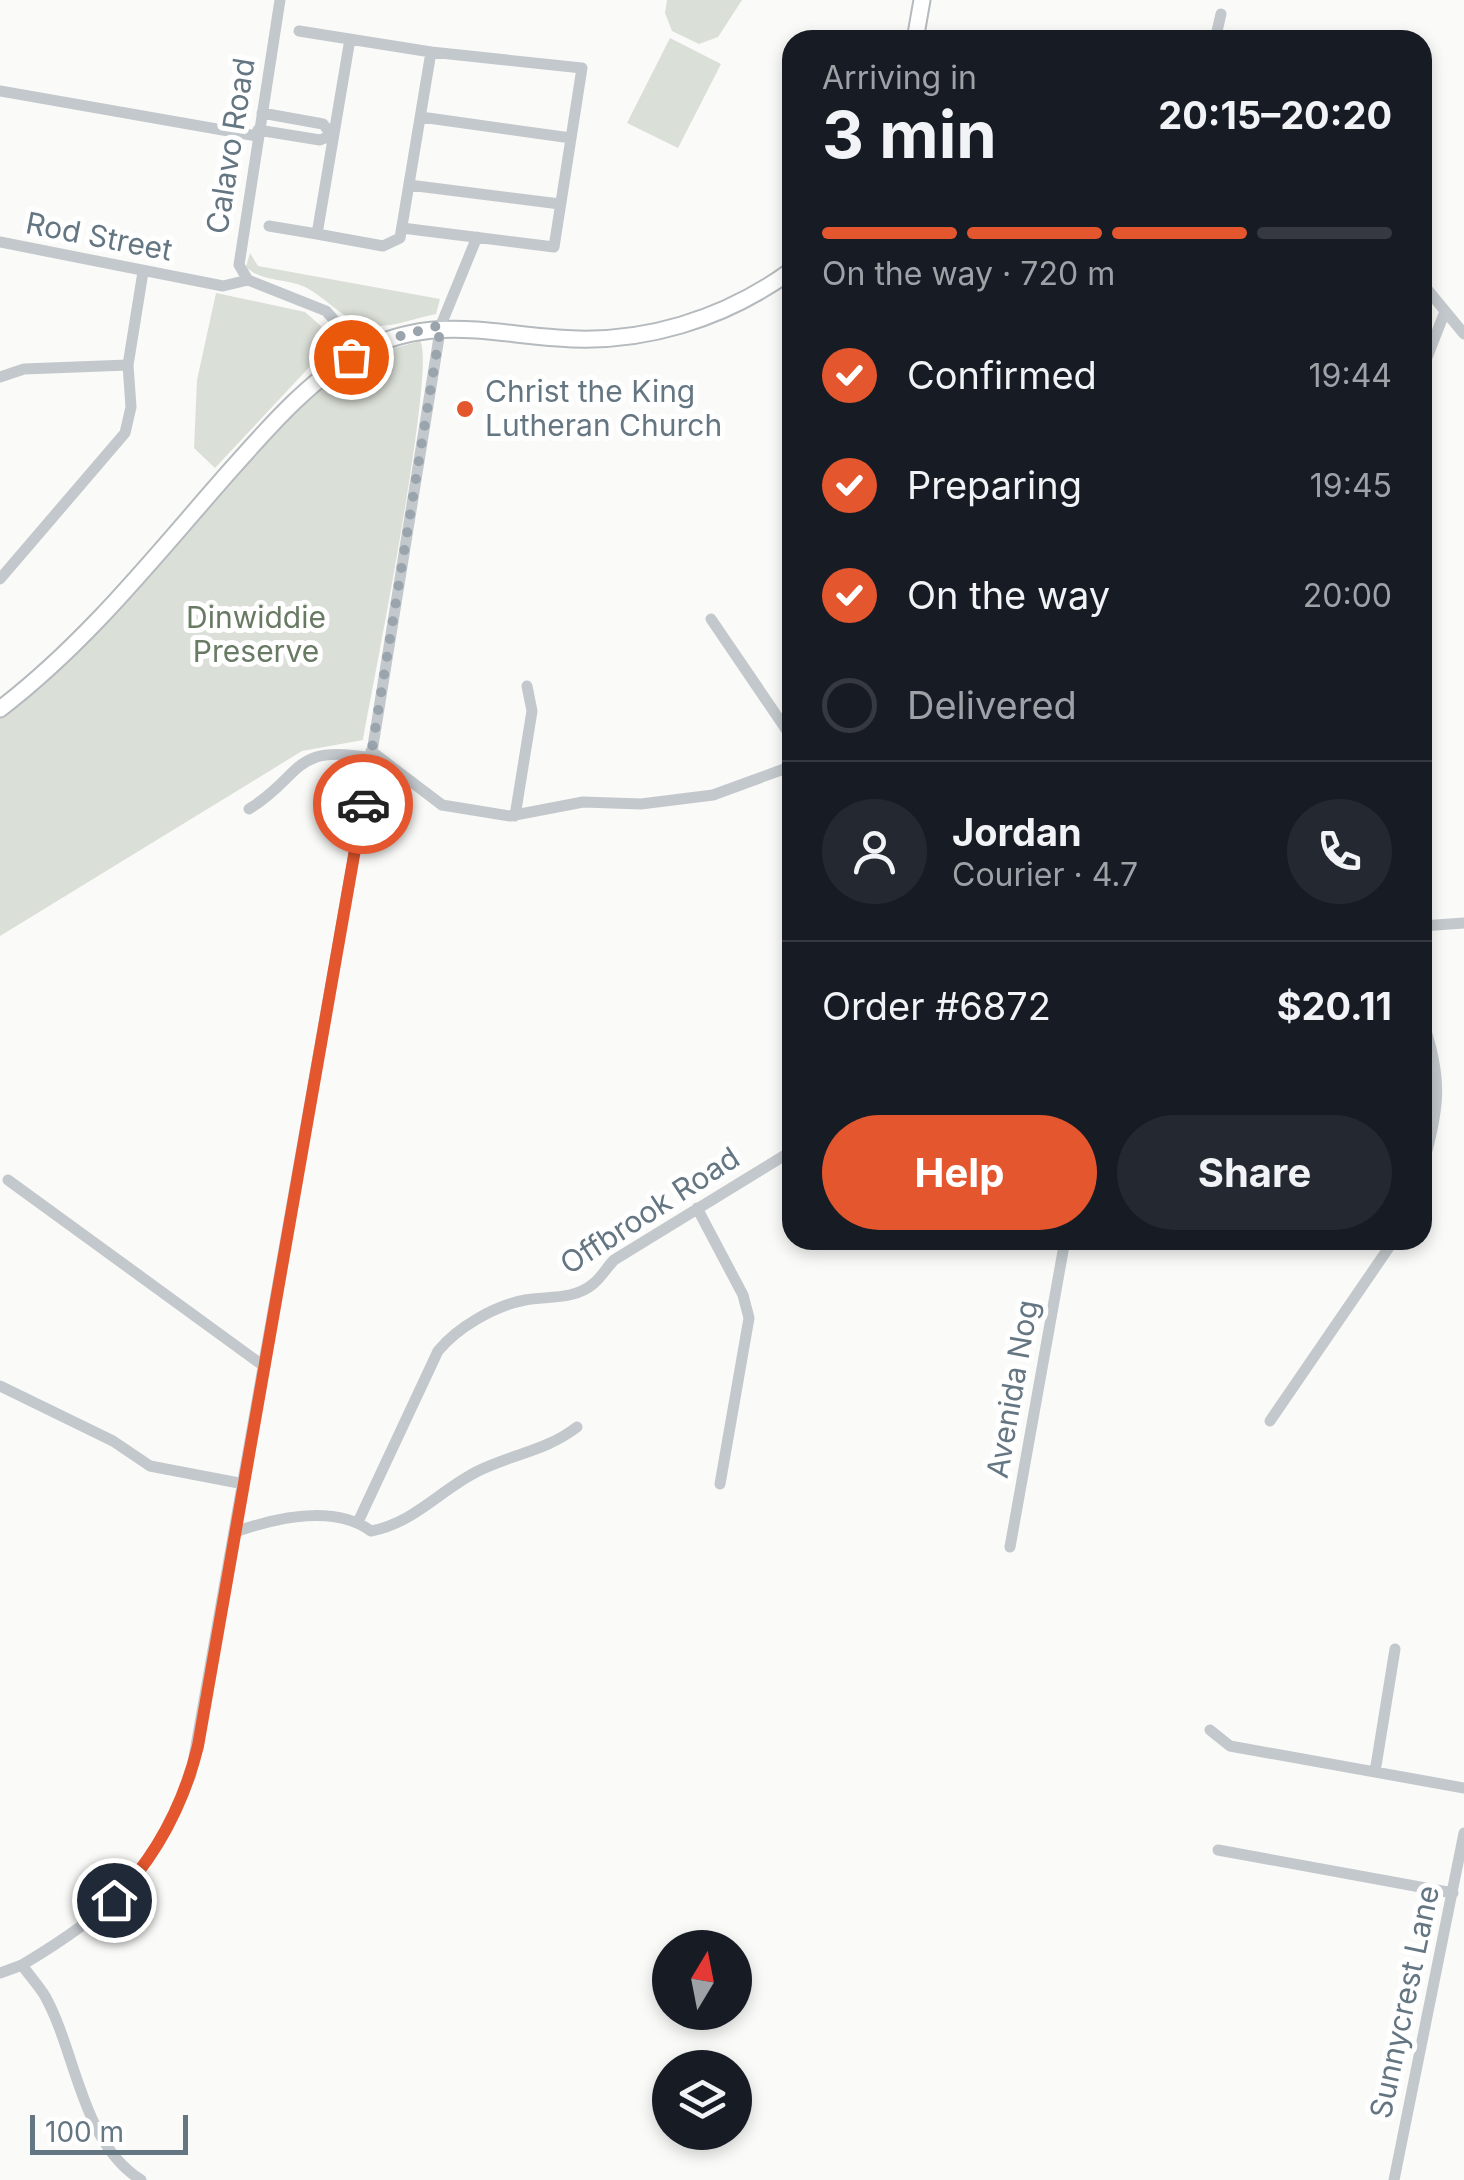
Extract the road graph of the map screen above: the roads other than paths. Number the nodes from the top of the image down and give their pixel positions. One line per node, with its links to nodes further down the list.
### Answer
1 (922, 0): 4 (main road)
2 (277, 1): 10 (street, Calavo Road)
3 (1221, 14): 5 (street)
4 (917, 30)
5 (1217, 30)
6 (299, 31): 7 (street)
7 (350, 39): 8 (street); 13 (street)
8 (431, 52): 11 (street); 14 (street)
9 (0, 91): 12 (street)
10 (262, 113): 12 (street, Calavo Road); 13 (street)
11 (420, 116): 14 (street); 15 (street)
12 (258, 133): 13 (street); 24 (street, Calavo Road)
13 (332, 135): 19 (street)
14 (571, 138): 16 (street)
15 (409, 185): 16 (street); 18 (street)
16 (560, 204): 20 (street)
17 (269, 226): 19 (street)
18 (402, 228): 19 (street); 20 (street)
19 (317, 234)
20 (476, 237): 27 (street)
21 (0, 242): 22 (street, Rod Street)
22 (143, 272): 24 (street, Rod Street); 31 (street)
23 (782, 276): 27 (main road)
24 (248, 280): 30 (street)
25 (1432, 297): 26 (street)
26 (1444, 314): 28 (street); 29 (street)
27 (441, 325): 30 (main road); 38 (street)
28 (1464, 334)
29 (1432, 345)
30 (361, 350): 36 (main road)
31 (128, 365): 32 (street); 33 (street)
32 (0, 378)
33 (0, 580)
34 (711, 619): 37 (street)
35 (527, 686): 41 (street)
36 (0, 709)
37 (782, 723)
38 (371, 754): 40 (street); 41 (street); 51 (street)
39 (782, 770): 41 (street)
40 (249, 809)
41 (515, 816)
42 (1464, 923): 43 (street)
43 (1432, 925)
44 (1432, 1051): 45 (street)
45 (1432, 1129)
46 (782, 1157): 48 (street, Offbrook Road)
47 (8, 1180): 51 (street)
48 (697, 1208): 56 (street); 57 (street, Offbrook Road)
49 (1062, 1250): 59 (street, Avenida Nog)
50 (1387, 1250): 53 (street)
51 (264, 1367): 55 (street)
52 (0, 1386): 55 (street)
53 (1270, 1421)
54 (578, 1428): 57 (street)
55 (244, 1484): 58 (street)
56 (720, 1484)
57 (358, 1522): 58 (street)
58 (235, 1532): 67 (street)
59 (1010, 1547)
60 (1395, 1649): 62 (street)
61 (1210, 1730): 62 (street)
62 (1375, 1772): 63 (street)
63 (1464, 1788)
64 (1464, 1833): 66 (street, Sunnycrest Lane)
65 (1218, 1850): 66 (street)
66 (1454, 1893): 71 (street, Sunnycrest Lane)
67 (22, 1965): 68 (street); 69 (street)
68 (0, 1973)
69 (128, 2176): 70 (street)
70 (141, 2180)
71 (1394, 2180)

